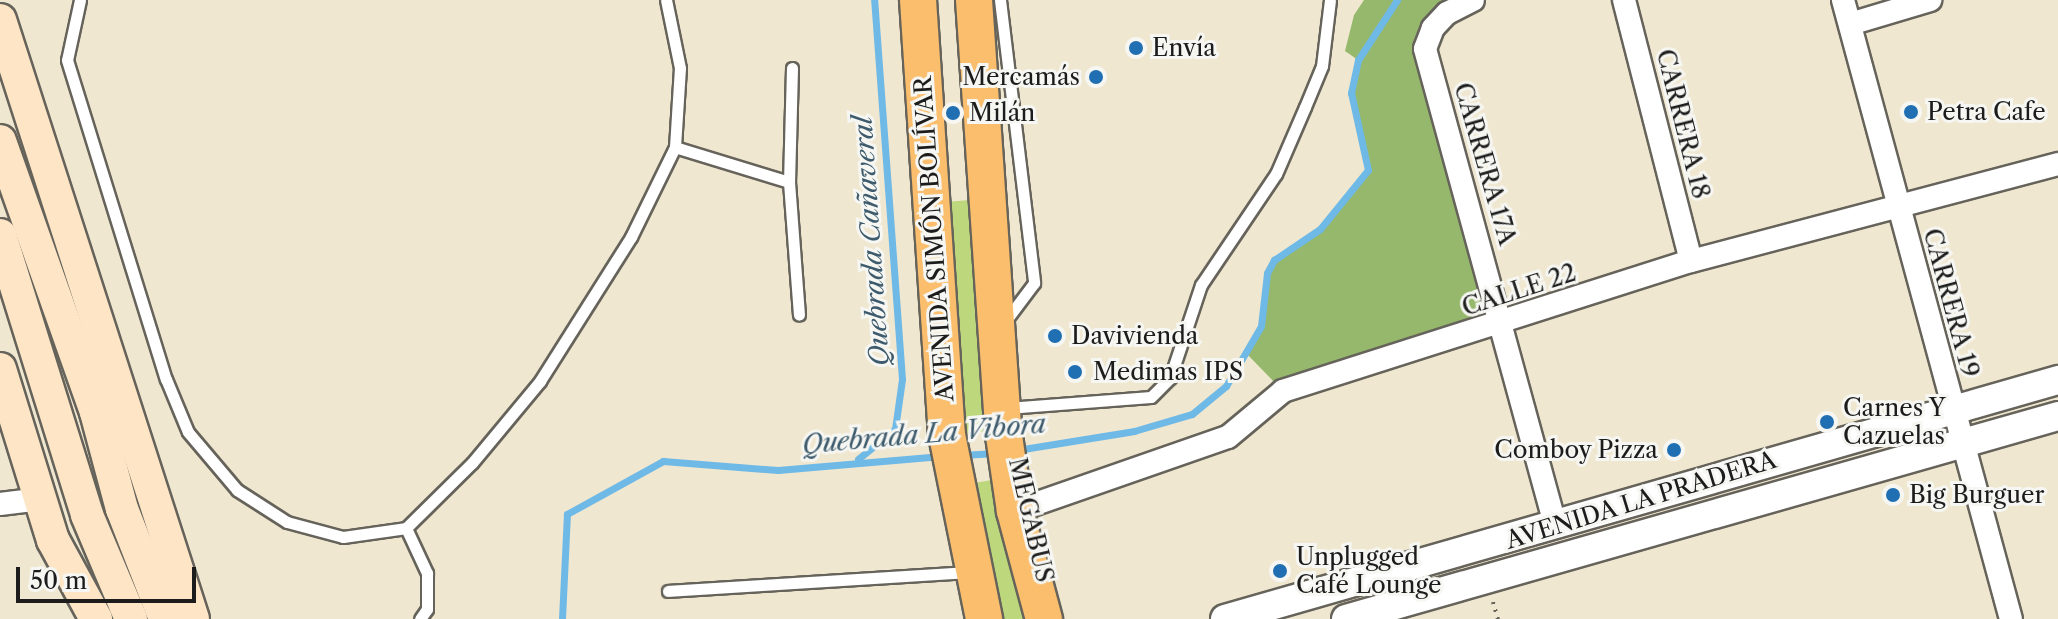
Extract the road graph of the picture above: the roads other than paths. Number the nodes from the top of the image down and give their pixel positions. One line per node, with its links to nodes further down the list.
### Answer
1 (80, 0): 37 (lane)
2 (666, 0): 17 (lane)
3 (918, 0): 39 (main road, AVENIDA SIMÓN BOLÍVAR)
4 (960, 0): 11 (lane)
5 (1000, 0): 25 (lane)
6 (1330, 0): 30 (lane)
7 (1473, 0): 24 (street, CARRERA 17A)
8 (1624, 0): 22 (street, CARRERA 18)
9 (1843, 0): 13 (street, CARRERA 19)
10 (1930, 0): 13 (street)
11 (968, 16): 25 (main road)
12 (0, 20): 43 (main road)
13 (1850, 24): 20 (street, CARRERA 19)
14 (792, 68): 19 (lane)
15 (941, 121): 26 (lane)
16 (0, 141): 42 (main road)
17 (675, 147): 19 (lane); 37 (lane)
18 (2058, 164): 20 (street, CALLE 22)
19 (789, 182): 23 (lane)
20 (1899, 208): 22 (street, CALLE 22); 29 (street, CARRERA 19)
21 (0, 235): 41 (main road)
22 (1691, 261): 24 (street, CALLE 22)
23 (799, 315)
24 (1504, 323): 33 (street, CALLE 22); 36 (street, CARRERA 17A)
25 (996, 333): 30 (main road)
26 (956, 341)
27 (0, 369): 34 (main road)
28 (2058, 380): 29 (street, AVENIDA LA PRADERA)
29 (1952, 408): 32 (street, CARRERA 19); 36 (street, AVENIDA LA PRADERA)
30 (995, 413): 33 (main road)
31 (2058, 416): 32 (street, AVENIDA LA PRADERA)
32 (1961, 443): 48 (street, AVENIDA LA PRADERA); 49 (street, CARRERA 19)
33 (1008, 489): 45 (lane, MEGABUS); 46 (main road)
34 (39, 499): 35 (street); 40 (main road)
35 (0, 504)
36 (1555, 525): 47 (street, AVENIDA LA PRADERA)
37 (406, 528): 44 (lane)
38 (668, 591): 39 (lane)
39 (980, 603)
40 (96, 619)
41 (131, 619)
42 (165, 619)
43 (193, 619)
44 (420, 619)
45 (1033, 619)
46 (1044, 619)
47 (1225, 619)
48 (1346, 619)
49 (2011, 619)

